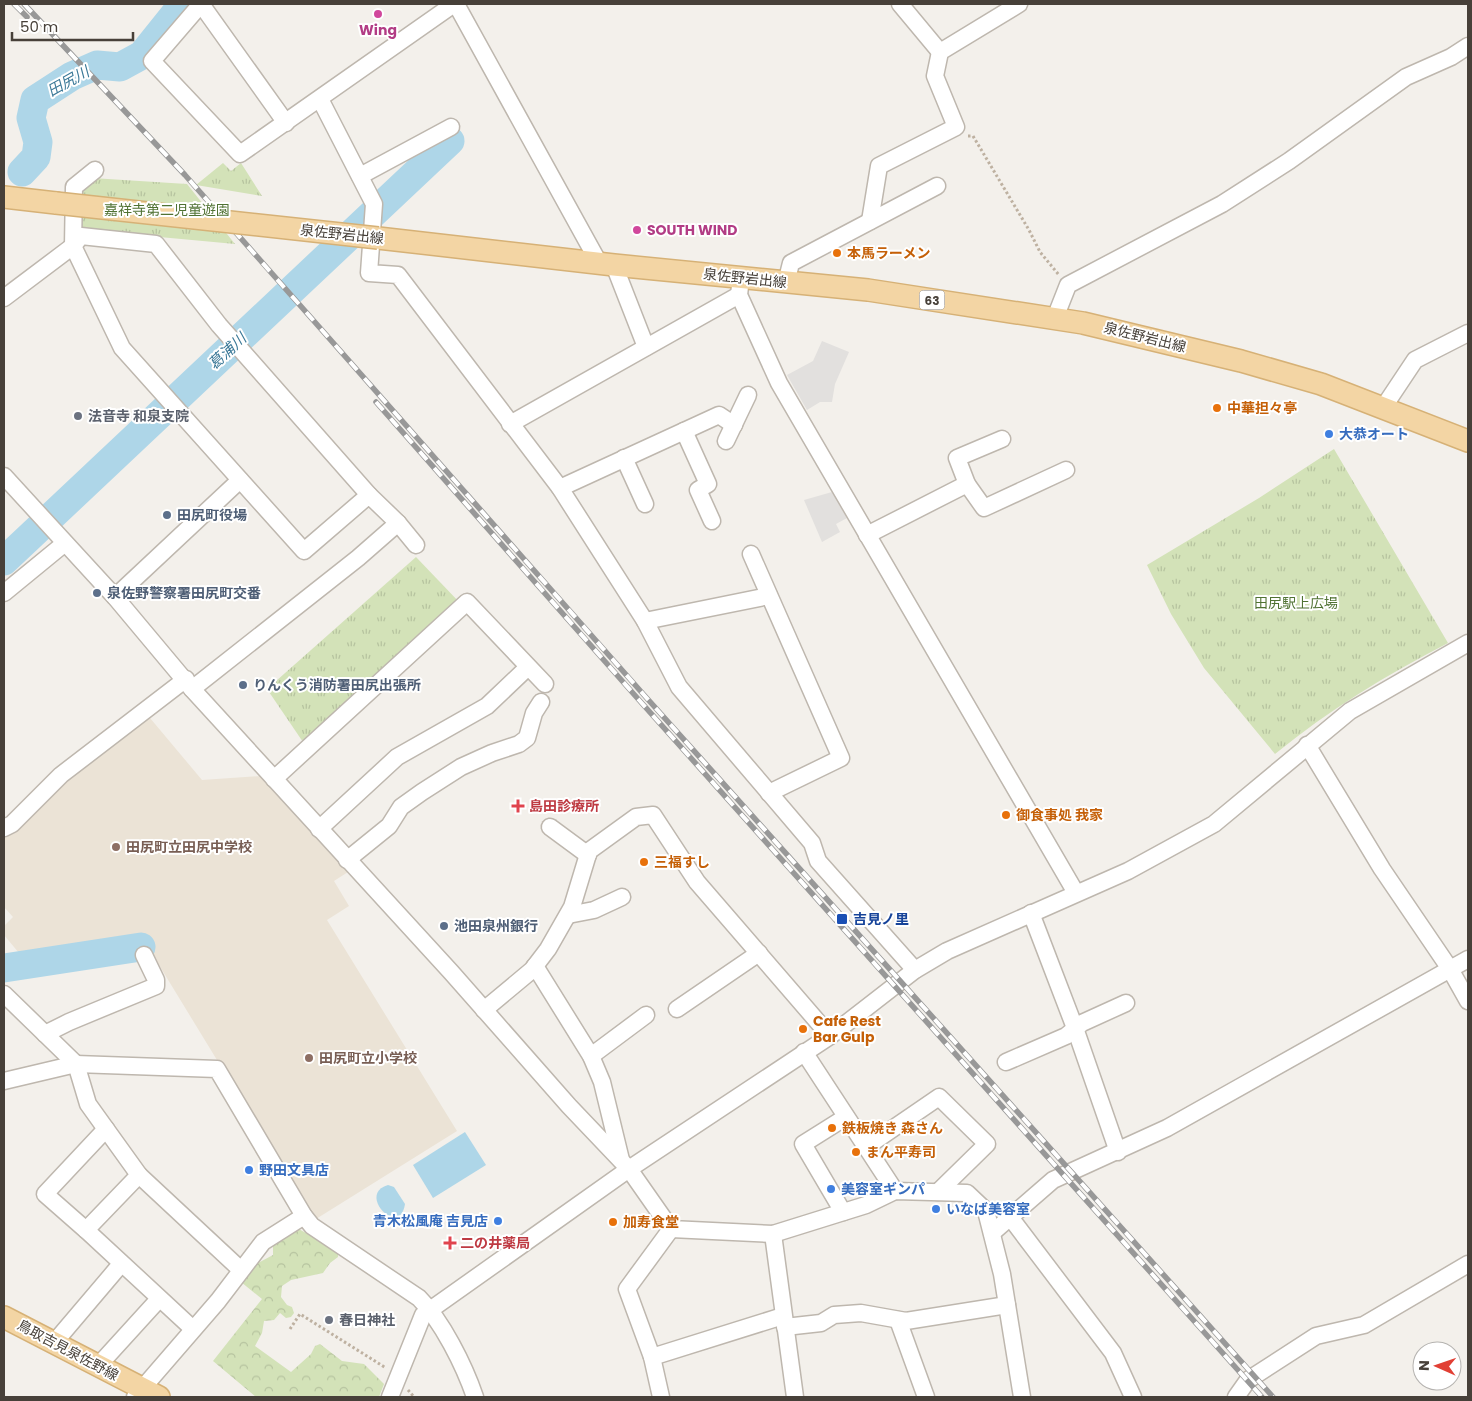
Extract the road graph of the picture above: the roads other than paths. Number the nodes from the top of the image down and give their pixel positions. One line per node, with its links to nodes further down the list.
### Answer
1 (201, 4): 8 (street); 8 (street)
2 (455, 4): 7 (street); 16 (street)
3 (900, 4): 6 (street)
4 (1019, 4): 6 (street)
5 (1468, 46): 20 (street)
6 (940, 52): 14 (street)
7 (320, 99): 8 (street); 11 (street)
8 (286, 123)
9 (452, 127): 11 (street)
10 (95, 170): 15 (street)
11 (360, 176): 25 (street)
12 (937, 186): 14 (street)
13 (4, 197): 16 (main road, 泉佐野岩出線 / 63, bridge)
14 (870, 221): 17 (street)
15 (73, 246): 19 (street); 34 (street); 37 (street)
16 (606, 264): 18 (main road, 泉佐野岩出線 / 63); 22 (street)
17 (786, 282): 18 (main road, 泉佐野岩出線 / 63); 20 (main road, 泉佐野岩出線 / 63)
18 (740, 287): 22 (street); 41 (street)
19 (4, 298)
20 (1055, 318): 24 (main road, 泉佐野岩出線 / 63)
21 (1468, 333): 24 (street)
22 (646, 347): 25 (street)
23 (748, 395): 26 (street)
24 (1383, 408): 30 (main road, 泉佐野岩出線 / 63)
25 (510, 424): 36 (street)
26 (734, 425): 27 (street); 29 (street)
27 (684, 431): 31 (street); 39 (street)
28 (1002, 439): 35 (street)
29 (726, 441)
30 (1468, 441)
31 (624, 458): 36 (street); 38 (street)
32 (1066, 470): 35 (street)
33 (4, 476): 42 (street)
34 (240, 480): 37 (street); 47 (street)
35 (967, 484): 41 (street)
36 (560, 488): 48 (street)
37 (369, 496): 40 (street)
38 (645, 504)
39 (712, 521)
40 (398, 523): 43 (street); 51 (street)
41 (866, 535): 62 (street)
42 (65, 543): 45 (street); 47 (street)
43 (416, 545)
44 (751, 554): 46 (street)
45 (4, 593)
46 (769, 596): 48 (street); 56 (street)
47 (115, 597): 51 (street)
48 (644, 621): 56 (street)
49 (1468, 643): 54 (street)
50 (528, 667): 52 (street); 55 (street); 59 (street)
51 (189, 684): 55 (street); 58 (street)
52 (545, 684)
53 (541, 702): 61 (street)
54 (1307, 745): 62 (street); 70 (street)
55 (274, 779): 59 (street)
56 (769, 793): 71 (street)
57 (550, 827): 60 (street)
58 (4, 828)
59 (319, 829): 61 (street)
60 (588, 855): 65 (street); 66 (street)
61 (348, 860): 76 (street)
62 (1076, 893): 64 (street)
63 (622, 897): 65 (street)
64 (1031, 913): 71 (street); 78 (street)
65 (568, 915): 69 (street)
66 (759, 953): 75 (street); 80 (street)
67 (144, 955): 79 (street)
68 (1468, 959): 70 (street)
69 (535, 966): 76 (street); 82 (street)
70 (1450, 969): 73 (street); 89 (street)
71 (915, 970): 80 (street)
72 (4, 994): 79 (street)
73 (1468, 1001)
74 (1126, 1003): 78 (street)
75 (677, 1008)
76 (484, 1010): 90 (street)
77 (646, 1015): 82 (street)
78 (1075, 1028): 83 (street); 89 (street)
79 (45, 1034): 84 (street)
80 (830, 1036): 81 (street)
81 (804, 1052): 86 (street); 90 (street)
82 (591, 1056): 90 (street)
83 (1006, 1062)
84 (76, 1064): 85 (street); 87 (street); 95 (street)
85 (4, 1081)
86 (846, 1117): 88 (street); 94 (street)
87 (106, 1129): 91 (street); 98 (street)
88 (866, 1147): 92 (street); 93 (street)
89 (1118, 1152): 96 (street)
90 (625, 1164): 97 (street); 106 (street)
91 (139, 1175): 98 (street); 103 (street)
92 (895, 1191): 93 (street); 94 (street)
93 (938, 1192): 99 (street)
94 (843, 1212): 100 (street)
95 (304, 1216): 103 (street); 106 (street)
96 (1010, 1217): 99 (street); 121 (street)
97 (671, 1229): 100 (street); 112 (street)
98 (86, 1230): 101 (street)
99 (992, 1233): 105 (street)
100 (773, 1234): 109 (street)
101 (121, 1264): 104 (street); 111 (street)
102 (1468, 1264): 122 (street)
103 (241, 1270): 110 (street)
104 (159, 1298): 110 (street); 113 (street)
105 (1007, 1305): 108 (street); 120 (street)
106 (431, 1310): 115 (street); 116 (street)
107 (4, 1317): 111 (main road, 鳥取吉見泉佐野線)
108 (898, 1320): 109 (street); 119 (street)
109 (784, 1322): 112 (street); 118 (street)
110 (193, 1329): 114 (street)
111 (54, 1343): 113 (main road, 鳥取吉見泉佐野線)
112 (652, 1357): 117 (street)
113 (98, 1366): 114 (main road, 鳥取吉見泉佐野線)
114 (146, 1395)
115 (390, 1397)
116 (475, 1397)
117 (661, 1397)
118 (795, 1397)
119 (926, 1397)
120 (1022, 1397)
121 (1133, 1397)
122 (1236, 1397)

